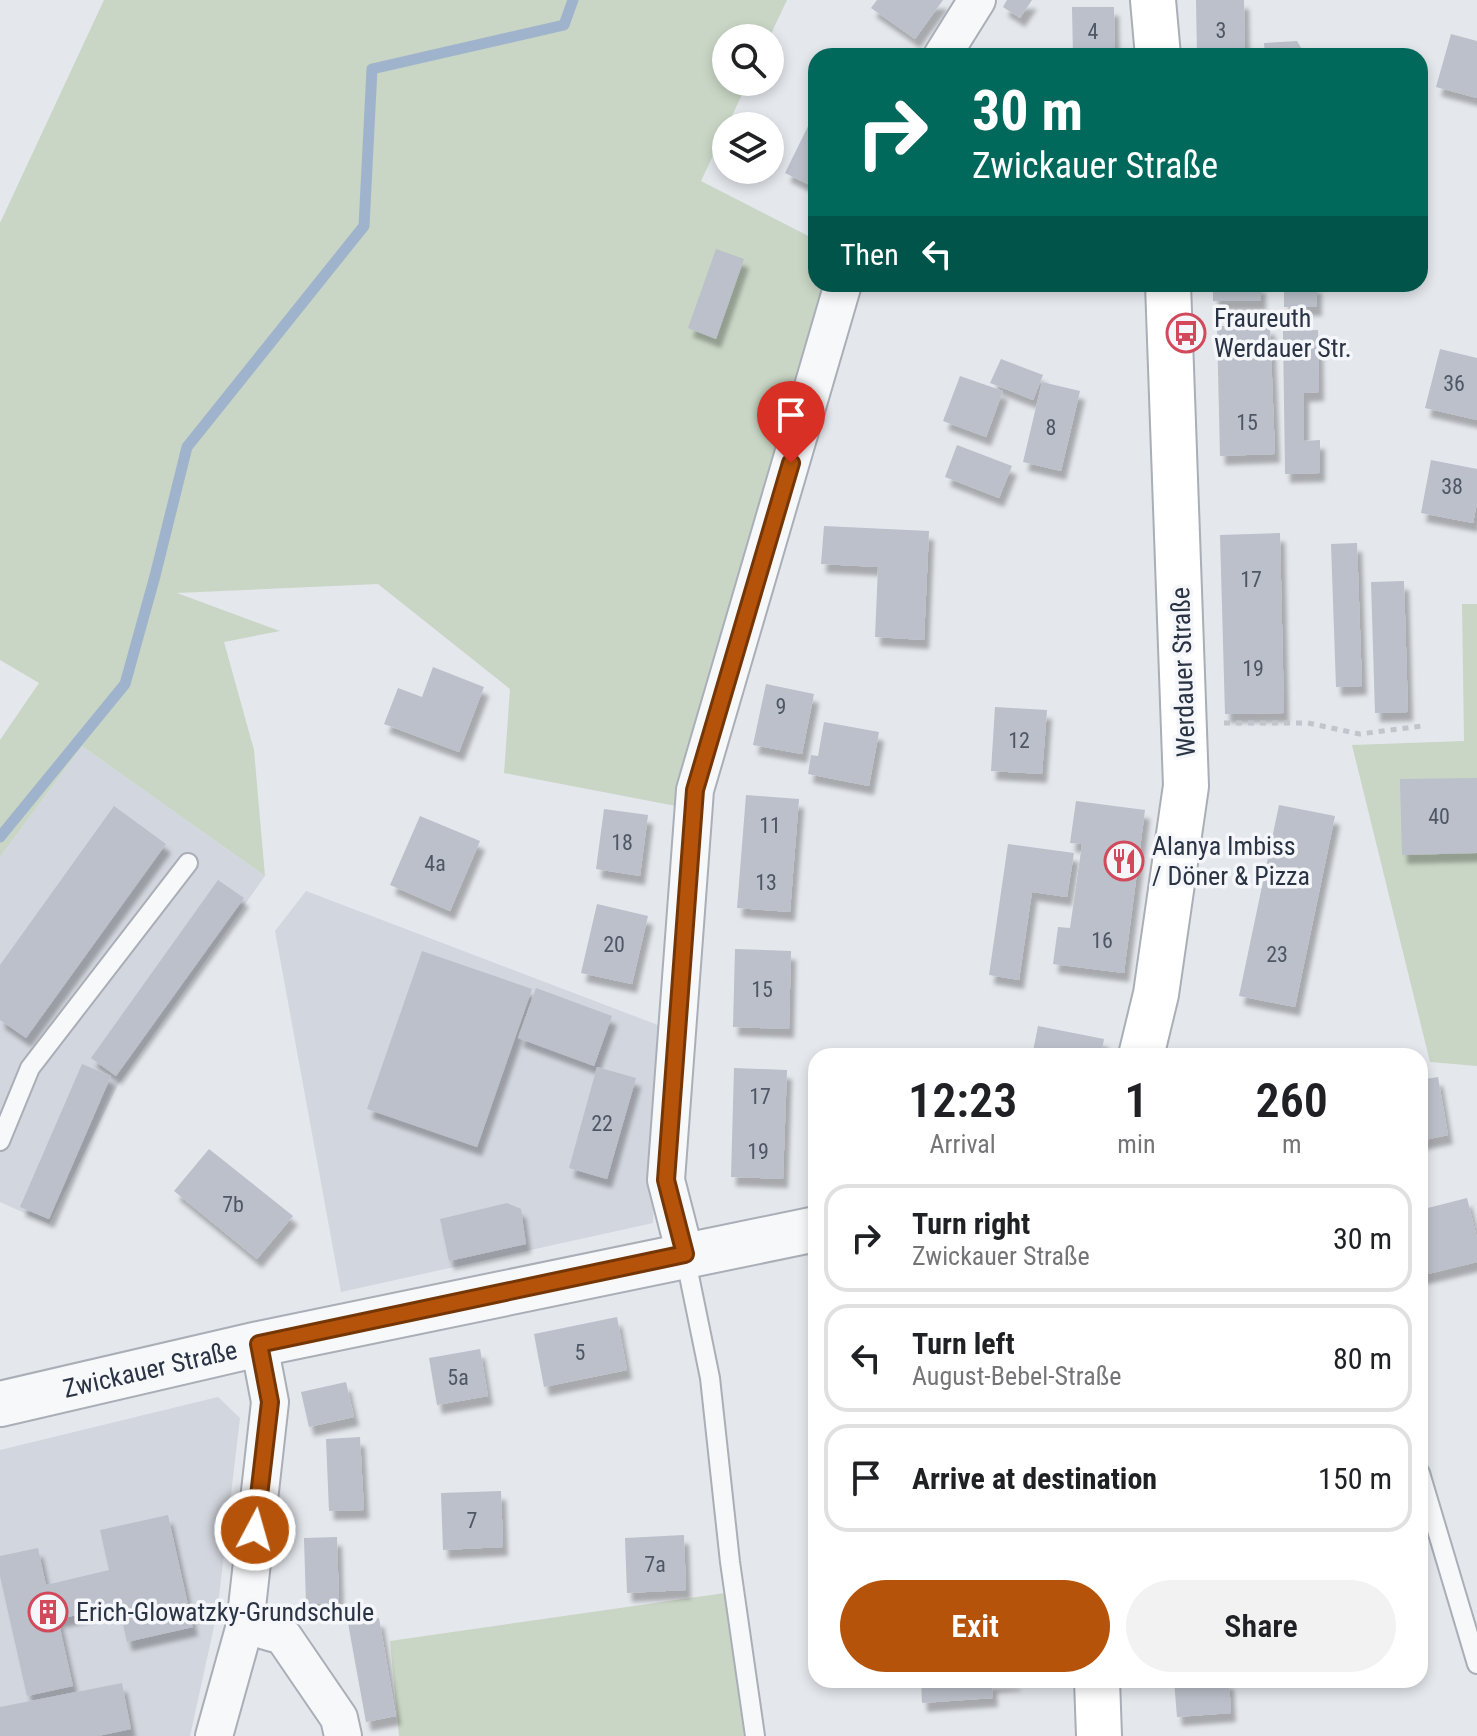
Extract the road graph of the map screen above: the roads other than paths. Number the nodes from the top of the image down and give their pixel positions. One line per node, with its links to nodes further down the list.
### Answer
1 (977, 0): 3 (street)
2 (1153, 0): 4 (main road)
3 (947, 48)
4 (1157, 48)
5 (841, 292): 11 (street)
6 (1168, 292): 8 (main road, Werdauer Straße)
7 (188, 863): 9 (lane)
8 (1143, 1048)
9 (0, 1141)
10 (808, 1231): 11 (street, Zwickauer Straße)
11 (685, 1254): 12 (street, Zwickauer Straße); 20 (lane)
12 (259, 1344): 13 (street, Zwickauer Straße); 15 (street)
13 (0, 1404)
14 (1428, 1500): 16 (lane)
15 (245, 1625): 18 (street); 19 (street)
16 (1477, 1664)
17 (1097, 1688): 21 (main road)
18 (214, 1736)
19 (343, 1736)
20 (755, 1736)
21 (1099, 1736)

